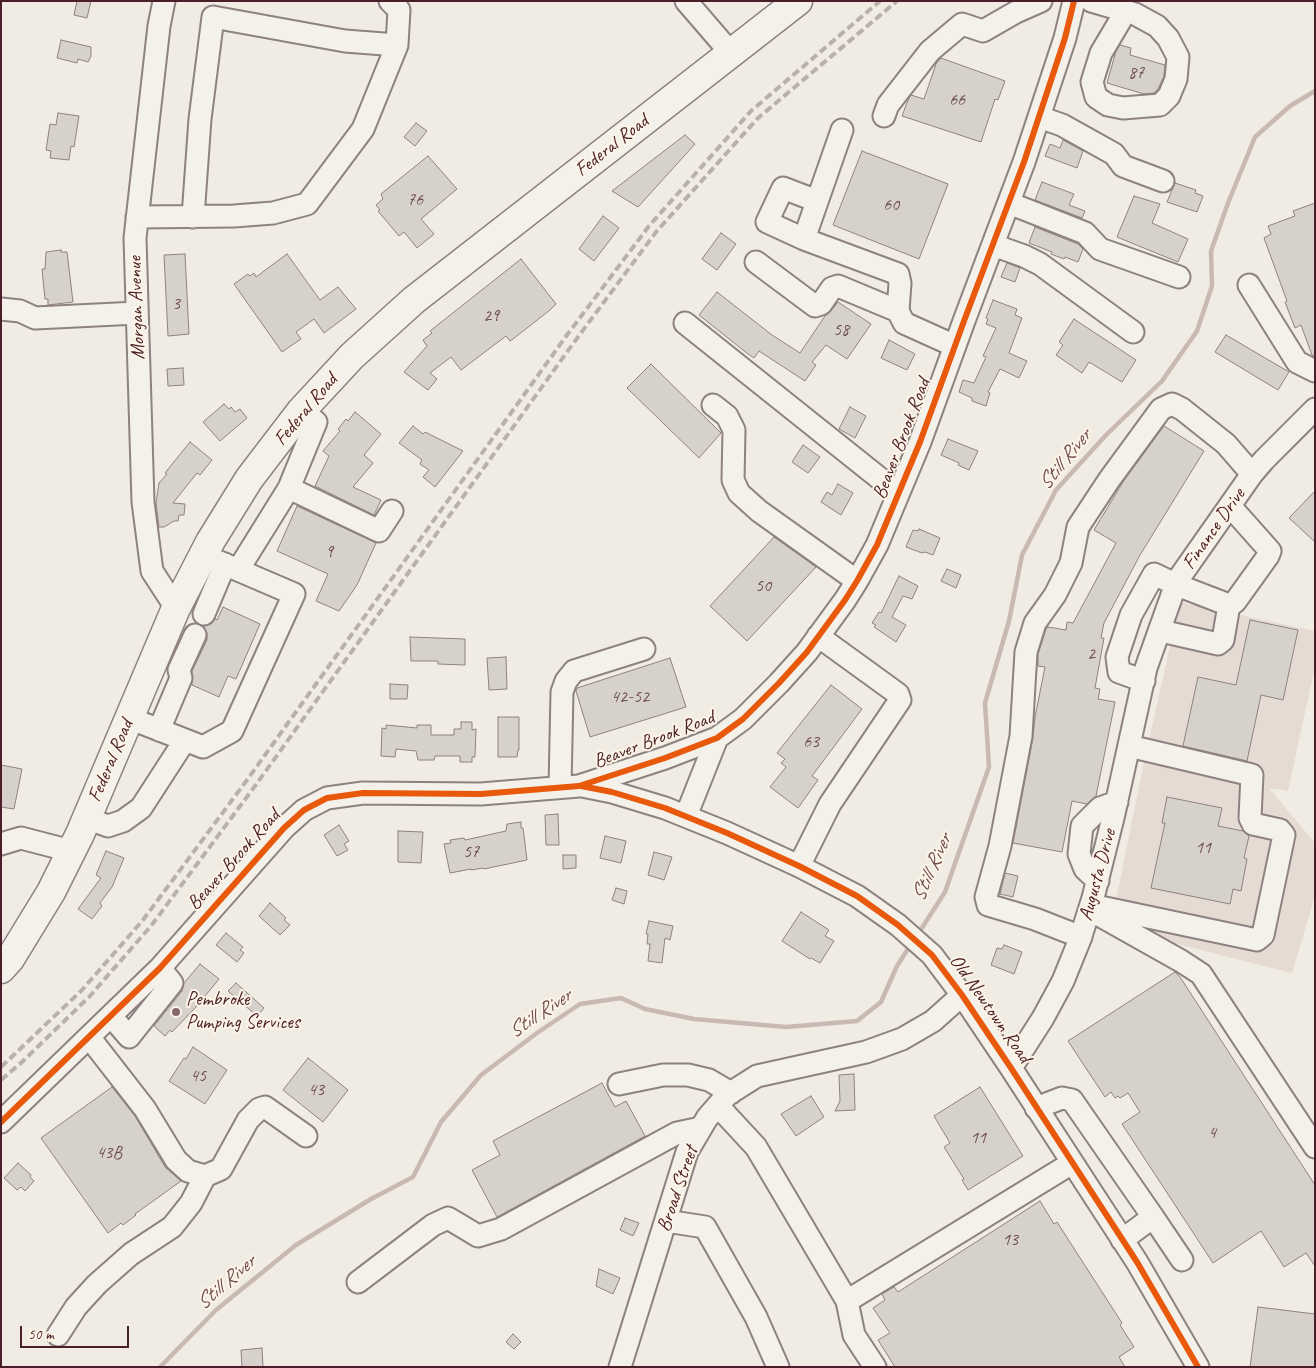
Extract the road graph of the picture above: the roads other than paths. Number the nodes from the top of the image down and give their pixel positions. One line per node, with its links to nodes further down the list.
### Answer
1 (164, 1): 17 (street, Morgan Avenue)
2 (390, 1): 9 (street)
3 (686, 1): 10 (street)
4 (798, 1): 10 (main road, Federal Road)
5 (1041, 1): 11 (street)
6 (1074, 1): 12 (street, Beaver Brook Road)
7 (1091, 1): 8 (street)
8 (1122, 10): 8 (street)
9 (397, 45): 18 (street); 18 (street)
10 (730, 52): 33 (main road, Federal Road)
11 (884, 116)
12 (1039, 117): 14 (street); 16 (street, Beaver Brook Road)
13 (842, 130): 15 (street)
14 (1163, 181)
15 (817, 201): 19 (street); 19 (street)
16 (1009, 203): 20 (street, Beaver Brook Road); 22 (street)
17 (137, 217): 18 (street); 26 (street, Morgan Avenue)
18 (193, 217)
19 (804, 240): 25 (street)
20 (992, 245): 28 (street); 29 (street, Beaver Brook Road)
21 (756, 262): 25 (street)
22 (1179, 276)
23 (1249, 284): 30 (street)
24 (1, 309): 26 (street)
25 (898, 311): 29 (street)
26 (137, 313): 43 (street, Morgan Avenue)
27 (684, 323): 36 (street)
28 (1133, 332)
29 (954, 346): 36 (street, Beaver Brook Road)
30 (1315, 371)
31 (713, 405): 40 (street)
32 (1315, 409): 34 (street, Finance Drive)
33 (302, 411): 35 (street); 39 (main road, Federal Road)
34 (1252, 474): 37 (street, Finance Drive); 64 (street)
35 (289, 488): 38 (street); 39 (street)
36 (898, 493): 40 (street, Beaver Brook Road)
37 (1230, 506): 41 (street, Finance Drive); 42 (street)
38 (392, 511)
39 (222, 563): 43 (main road, Federal Road); 44 (street); 53 (street)
40 (857, 581): 46 (street, Beaver Brook Road)
41 (1176, 585): 42 (street); 45 (street, Finance Drive); 49 (street)
42 (1229, 605): 45 (street)
43 (176, 608): 47 (main road, Federal Road)
44 (204, 614)
45 (1161, 631): 49 (street, Finance Drive)
46 (818, 636): 52 (street, Beaver Brook Road); 61 (street)
47 (162, 640): 50 (main road, Federal Road); 51 (street)
48 (644, 649): 55 (street)
49 (1145, 675): 54 (street, Augusta Drive)
50 (129, 718): 51 (street); 58 (main road, Federal Road)
51 (159, 730): 53 (street)
52 (717, 738): 55 (street, Beaver Brook Road); 57 (street)
53 (185, 740): 58 (street)
54 (1129, 746): 56 (street, Augusta Drive); 63 (street)
55 (569, 787): 57 (street, Old Newtown Road); 65 (street, Beaver Brook Road)
56 (1117, 802): 62 (street, Augusta Drive); 62 (street)
57 (686, 816): 61 (street, Old Newtown Road)
58 (86, 818): 60 (main road, Federal Road)
59 (1, 844): 60 (street)
60 (71, 851): 66 (main road, Federal Road)
61 (799, 866): 67 (street, Old Newtown Road)
62 (1098, 881): 63 (street, Augusta Drive)
63 (1090, 908): 64 (street, Augusta Drive); 77 (street)
64 (1081, 937): 70 (street, Augusta Drive)
65 (160, 968): 68 (street, Beaver Brook Road); 68 (street)
66 (1, 969)
67 (962, 995): 70 (street, Old Newtown Road); 72 (street, Broad Street)
68 (111, 1016): 69 (street, Beaver Brook Road)
69 (89, 1037): 74 (street, Beaver Brook Road); 79 (street)
70 (1011, 1068): 73 (street, Old Newtown Road)
71 (619, 1084): 72 (street)
72 (725, 1099): 75 (street, Broad Street); 85 (street)
73 (1036, 1108): 78 (street, Old Newtown Road); 80 (street)
74 (1, 1122)
75 (701, 1128): 81 (street, Broad Street); 84 (street)
76 (306, 1136): 79 (street)
77 (1315, 1147)
78 (1072, 1163): 82 (street, Old Newtown Road); 85 (street)
79 (205, 1176): 86 (street)
80 (1153, 1217): 82 (street); 83 (street)
81 (666, 1220): 87 (street, Broad Street); 88 (street)
82 (1122, 1240): 90 (street, Old Newtown Road)
83 (1182, 1260)
84 (358, 1282)
85 (847, 1300): 89 (street)
86 (58, 1335)
87 (620, 1367)
88 (778, 1367)
89 (875, 1367)
90 (1198, 1367)

